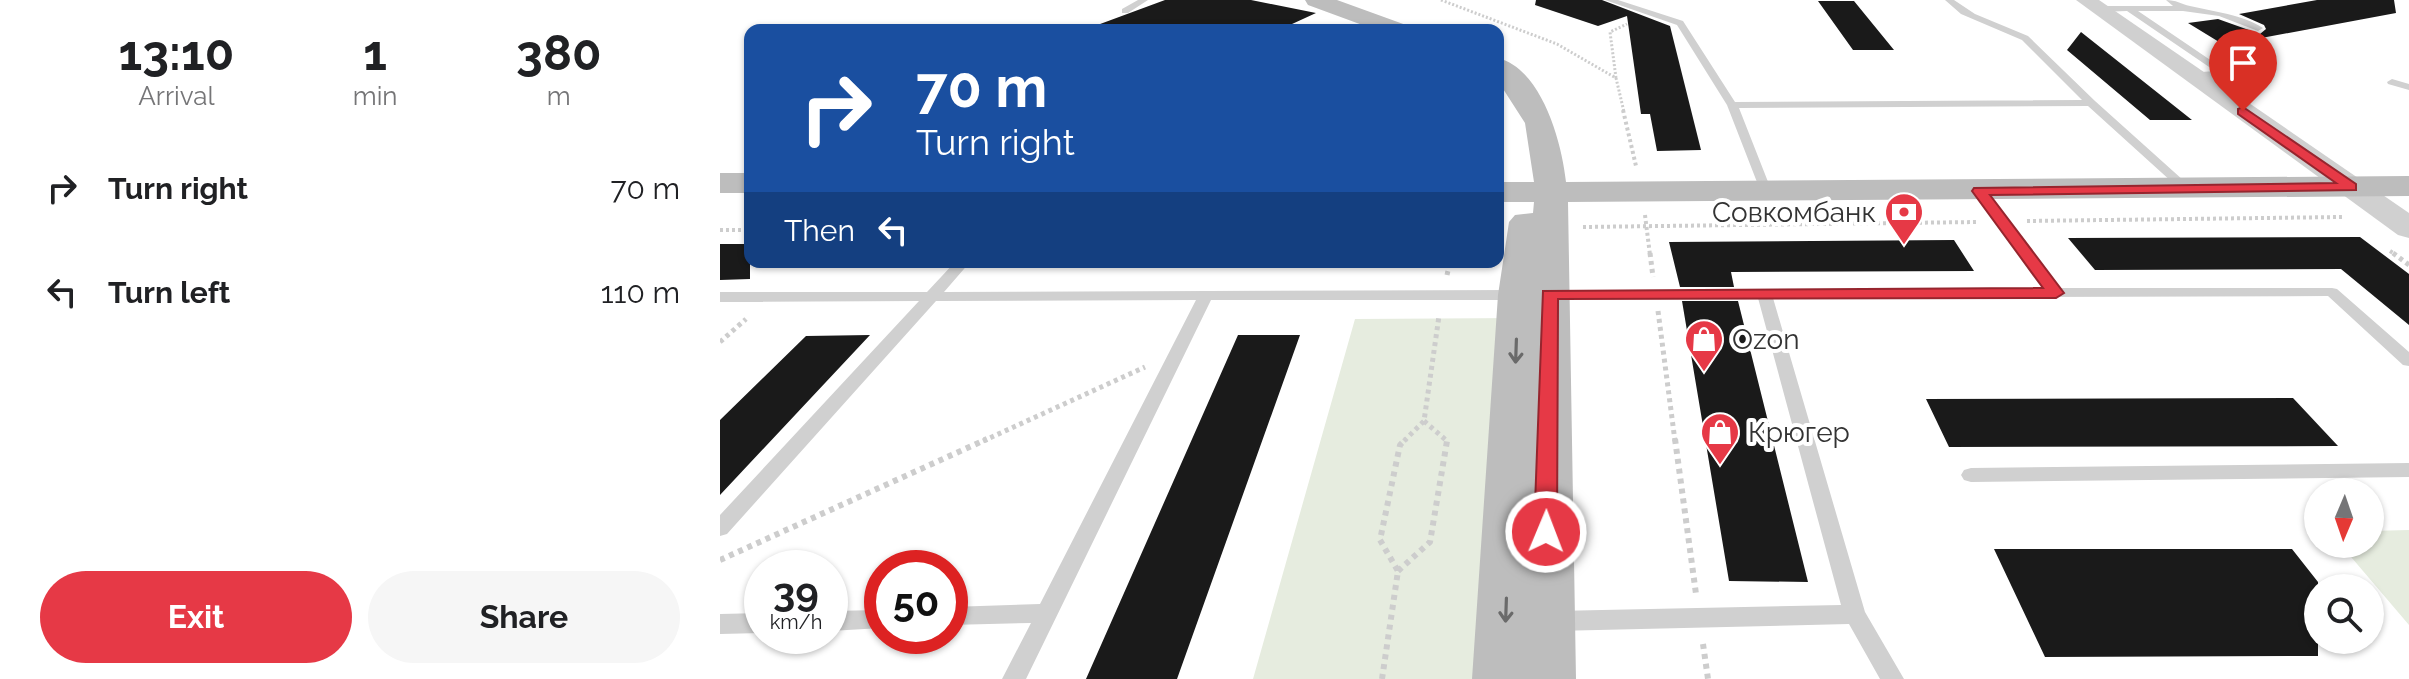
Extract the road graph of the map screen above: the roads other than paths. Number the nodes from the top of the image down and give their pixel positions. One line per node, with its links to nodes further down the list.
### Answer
1 (1144, 0): 10 (lane)
2 (1316, 0): 11 (main road)
3 (1345, 0): 12 (main road)
4 (1609, 0): 20 (lane)
5 (1949, 0): 19 (lane)
6 (2170, 0): 8 (lane)
7 (2093, 5): 9 (lane); 15 (street)
8 (2183, 8): 9 (lane); 13 (lane)
9 (2130, 10): 15 (lane)
10 (1125, 11)
11 (1393, 24)
12 (1398, 24)
13 (2258, 28)
14 (1504, 72): 28 (main road)
15 (2192, 75): 29 (street)
16 (2392, 82): 17 (lane)
17 (2409, 87)
18 (1504, 96): 28 (main road)
19 (2091, 103): 20 (lane); 24 (lane)
20 (1732, 105): 25 (lane)
21 (2409, 175): 29 (main road)
22 (720, 183): 23 (main road)
23 (744, 183)
24 (2180, 183): 25 (main road); 27 (main road); 29 (main road)
25 (1763, 185): 27 (main road); 28 (main road)
26 (2409, 186): 29 (main road)
27 (1979, 191): 34 (lane)
28 (1530, 192): 35 (main road)
29 (2343, 193): 32 (street)
30 (720, 195): 31 (main road)
31 (744, 195)
32 (2409, 228)
33 (957, 268): 39 (lane)
34 (2056, 293): 36 (lane); 40 (lane)
35 (1534, 294): 36 (lane); 37 (lane); 47 (main road); 51 (main road, one-way to 51)
36 (1764, 294): 45 (lane)
37 (1206, 296): 39 (lane); 44 (lane)
38 (720, 297): 39 (lane)
39 (929, 297): 43 (lane)
40 (2409, 361)
41 (2409, 470): 42 (lane)
42 (1971, 475)
43 (720, 528)
44 (1046, 613): 46 (lane); 50 (lane)
45 (1855, 614): 47 (lane); 53 (lane)
46 (968, 615)
47 (1544, 621): 52 (main road)
48 (744, 623): 49 (lane)
49 (720, 624)
50 (1014, 679)
51 (1503, 679)
52 (1545, 679)
53 (1892, 679)

